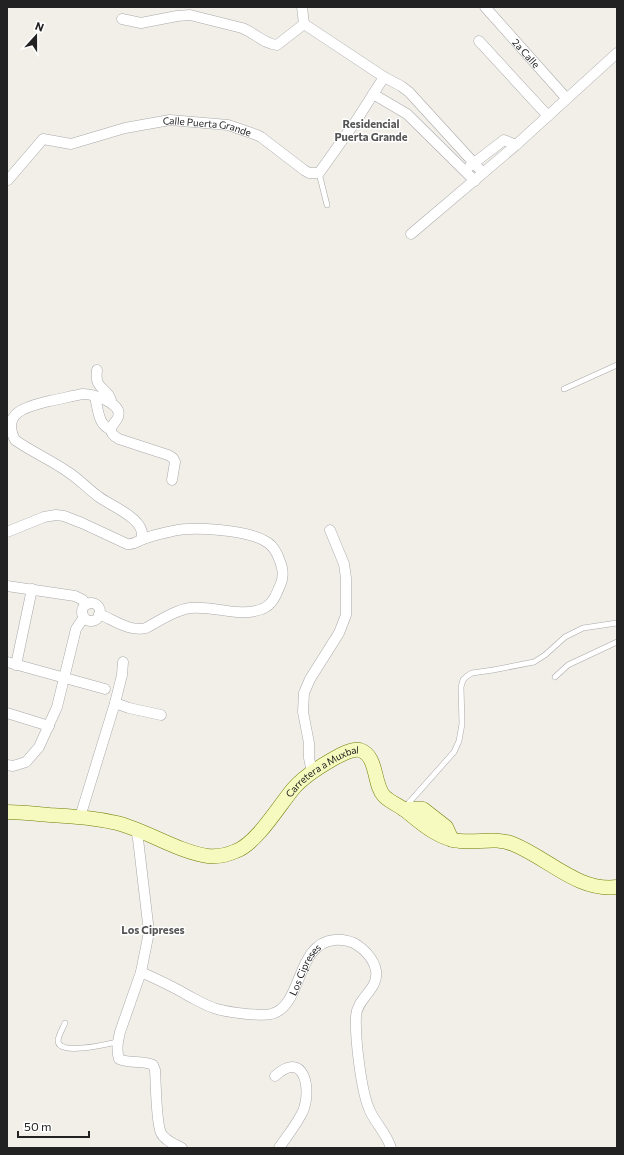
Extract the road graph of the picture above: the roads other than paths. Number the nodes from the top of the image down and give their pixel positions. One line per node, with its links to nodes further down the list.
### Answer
1 (182, 7): 4 (street)
2 (302, 7): 6 (street)
3 (485, 7): 11 (street, 2a Calle)
4 (177, 16): 5 (street); 6 (street)
5 (122, 19)
6 (304, 24): 9 (street)
7 (479, 41): 12 (street)
8 (617, 53): 11 (street)
9 (384, 78): 10 (street); 14 (street)
10 (373, 94): 15 (street); 16 (street)
11 (567, 99): 12 (street)
12 (548, 116): 13 (street)
13 (516, 145): 14 (street); 17 (street)
14 (474, 162): 15 (street); 17 (street)
15 (465, 170): 19 (street)
16 (319, 173): 18 (street, Calle Puerta Grande); 20 (lane)
17 (483, 173): 19 (street)
18 (8, 180)
19 (475, 181): 21 (street)
20 (327, 206)
21 (411, 234)
22 (617, 365): 24 (lane)
23 (97, 370): 26 (street)
24 (564, 389)
25 (95, 397): 26 (street); 27 (street); 31 (street)
26 (112, 404): 27 (street)
27 (110, 429): 28 (street)
28 (172, 480)
29 (330, 530): 49 (street)
30 (7, 532): 31 (street)
31 (141, 540): 35 (street)
32 (7, 586): 33 (street)
33 (32, 589): 34 (street); 40 (street)
34 (86, 605): 35 (street); 36 (street)
35 (100, 614): 36 (street)
36 (84, 617): 42 (street)
37 (617, 623): 50 (lane)
38 (617, 642): 41 (lane)
39 (123, 662): 44 (street)
40 (11, 663): 42 (street)
41 (555, 677)
42 (64, 678): 43 (street); 47 (street)
43 (105, 689)
44 (115, 702): 46 (street); 52 (street)
45 (7, 713): 47 (street)
46 (161, 715)
47 (49, 726): 48 (street)
48 (7, 765)
49 (312, 772): 50 (street, Carretera a Muxbal); 53 (street, Carretera a Muxbal)
50 (397, 805): 54 (street, Carretera a Muxbal)
51 (7, 812): 52 (street, Carretera a Muxbal)
52 (80, 817): 53 (street, Carretera a Muxbal)
53 (137, 834): 55 (street)
54 (617, 887)
55 (141, 972): 57 (street); 61 (street, Los Cipreses)
56 (65, 1023): 57 (lane)
57 (117, 1042): 59 (street)
58 (276, 1076): 60 (street)
59 (182, 1148)
60 (279, 1148)
61 (391, 1148)

